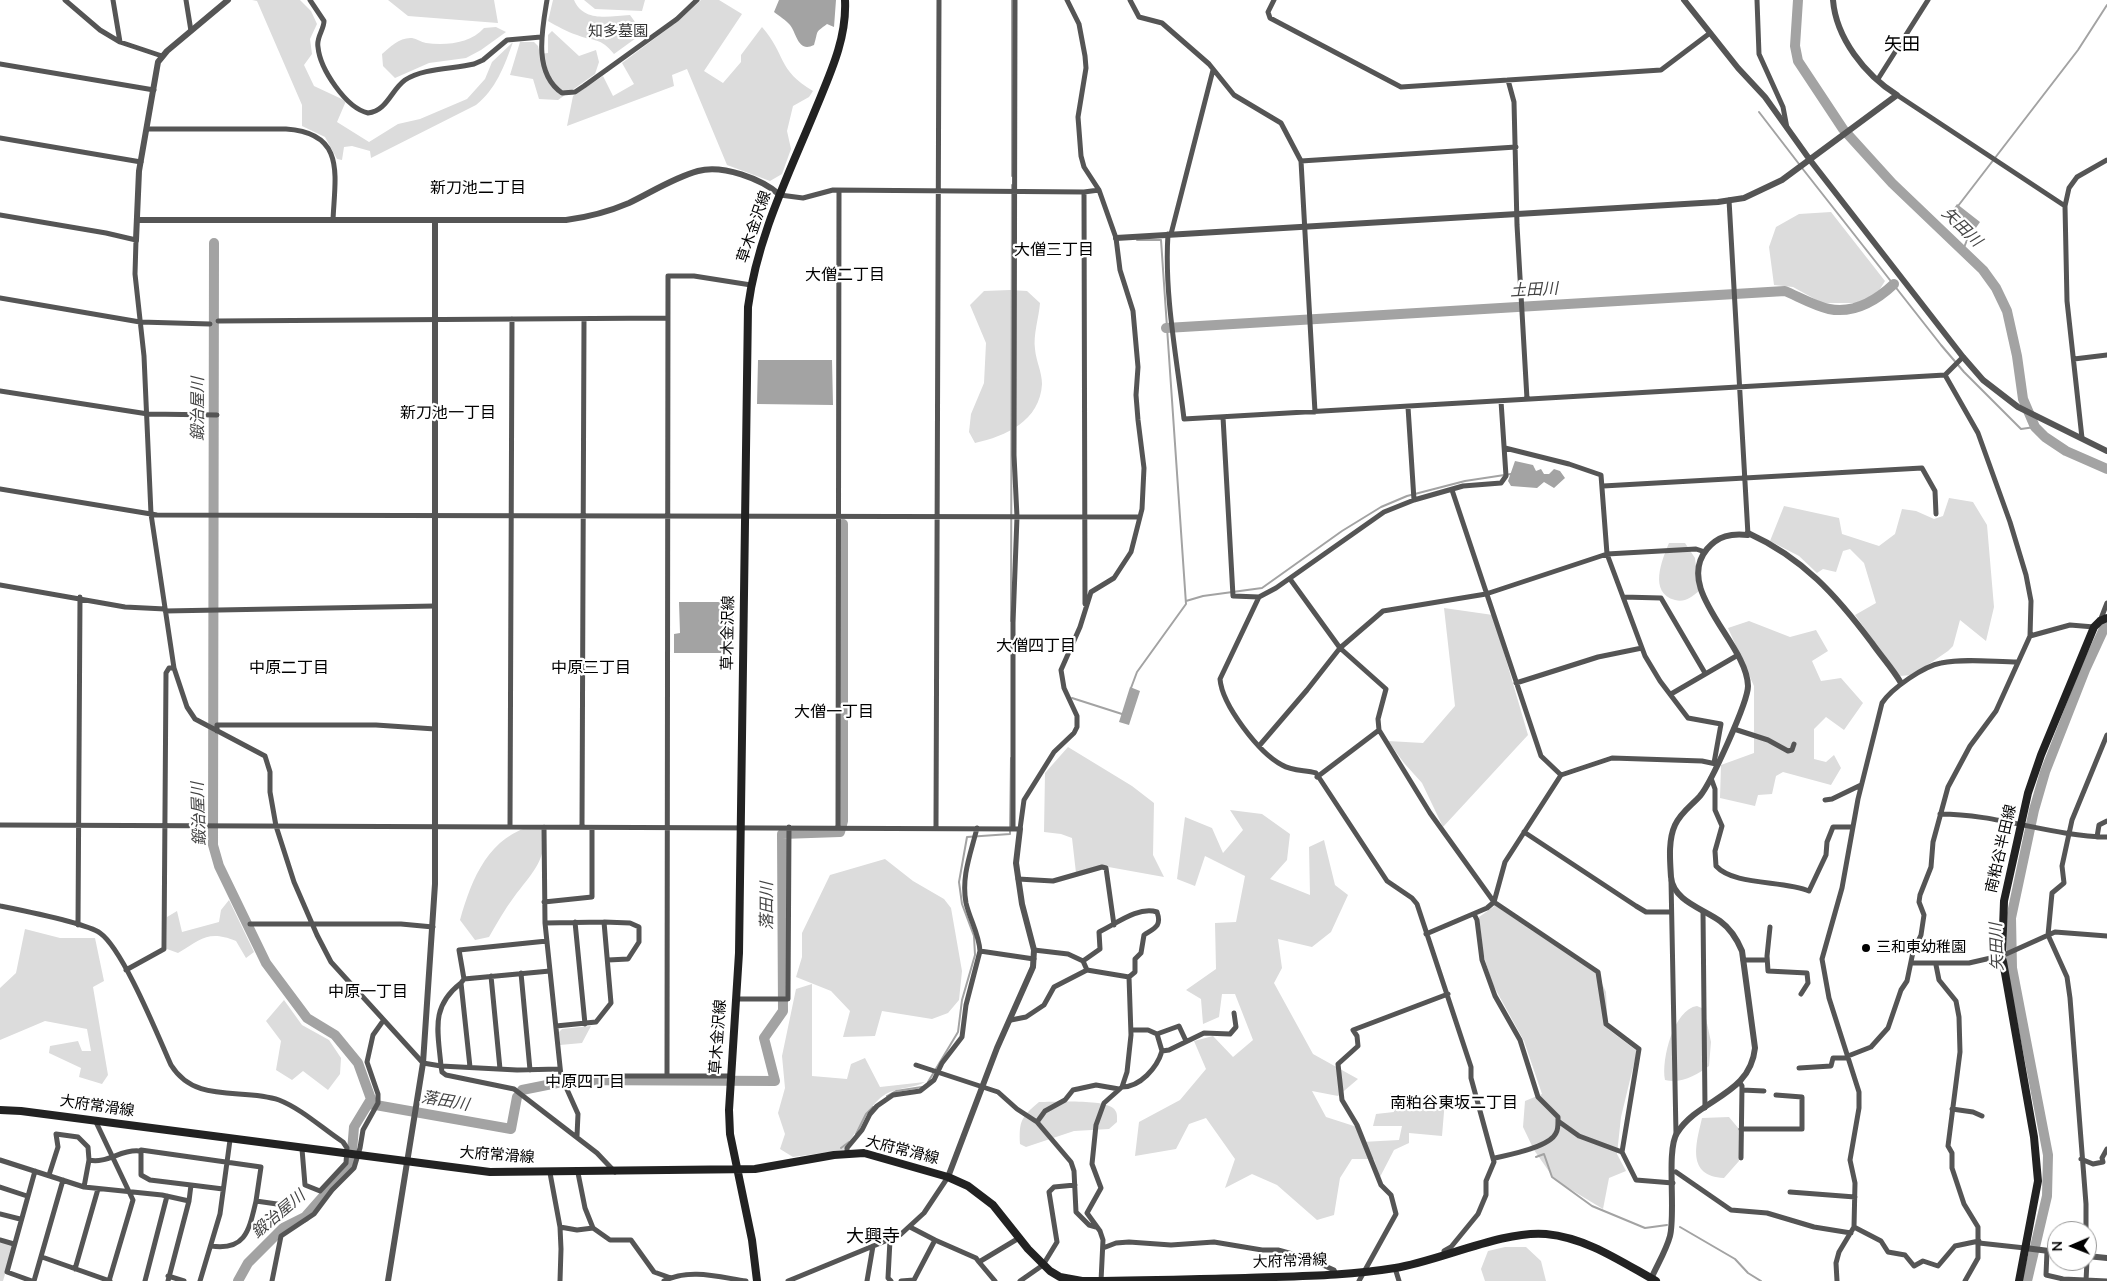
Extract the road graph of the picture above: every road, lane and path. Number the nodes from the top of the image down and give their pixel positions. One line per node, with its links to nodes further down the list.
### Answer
1 (65, 0): 21 (street)
2 (113, 0): 21 (street)
3 (186, 0): 18 (street)
4 (228, 0): 18 (street)
5 (310, 0): 20 (street)
6 (547, 0): 20 (street)
7 (697, 0): 20 (street)
8 (845, 0): 42 (main road, 草木金沢線)
9 (939, 0): 39 (street)
10 (1015, 0): 40 (street)
11 (1067, 0): 37 (street)
12 (1130, 0): 24 (street)
13 (1274, 0): 26 (street)
14 (1684, 0): 19 (street)
15 (1757, 0): 29 (street)
16 (1834, 0): 25 (street)
17 (1928, 0): 25 (street)
18 (191, 31): 22 (street)
19 (1710, 33): 26 (street); 29 (street)
20 (541, 38)
21 (120, 42): 22 (street)
22 (162, 56): 27 (street)
23 (0, 64): 27 (street)
24 (1213, 70): 35 (street); 51 (street)
25 (1878, 79): 28 (street)
26 (1508, 80): 32 (street)
27 (154, 90): 30 (street)
28 (1897, 95): 33 (street); 44 (street)
29 (1787, 128): 33 (street)
30 (148, 129): 36 (street); 48 (street)
31 (0, 138): 36 (street)
32 (1516, 147): 35 (street); 45 (street)
33 (1810, 160): 43 (street); 64 (street)
34 (2107, 160): 44 (street)
35 (1301, 161): 50 (street)
36 (141, 162): 47 (street)
37 (1099, 190): 41 (street); 52 (street)
38 (839, 191): 39 (street); 42 (street); 91 (street)
39 (938, 191): 40 (street); 92 (street)
40 (1016, 191): 41 (street); 93 (street)
41 (1084, 192): 95 (street)
42 (780, 195): 49 (street); 54 (main road, 草木金沢線)
43 (1729, 200): 45 (street); 67 (street)
44 (2065, 206): 65 (street)
45 (1517, 213): 50 (street); 69 (street)
46 (0, 215): 53 (street)
47 (136, 220): 48 (street); 53 (street)
48 (333, 220): 49 (street)
49 (436, 221): 59 (street)
50 (1304, 226): 51 (street); 72 (street)
51 (1170, 234): 52 (street); 75 (street)
52 (1116, 238): 94 (street)
53 (136, 240): 61 (street)
54 (751, 285): 56 (street); 90 (main road, 草木金沢線)
55 (0, 298): 61 (street)
56 (668, 318): 58 (street); 89 (street)
57 (512, 319): 58 (street); 59 (street); 87 (street)
58 (584, 319): 88 (street)
59 (435, 320): 60 (street); 86 (street)
60 (218, 321)
61 (140, 322): 62 (street); 73 (street)
62 (210, 324)
63 (2107, 355): 65 (street)
64 (1963, 357): 66 (street); 76 (street)
65 (2074, 359): 76 (street)
66 (1945, 375): 67 (street); 110 (street)
67 (1740, 387): 69 (street); 79 (street)
68 (0, 391): 73 (street)
69 (1528, 399): 70 (street)
70 (1501, 401): 71 (street); 77 (street)
71 (1408, 407): 72 (street); 83 (street)
72 (1315, 412): 75 (street)
73 (148, 414): 74 (street); 84 (street)
74 (214, 415)
75 (1223, 417): 102 (street)
76 (2082, 438): 78 (street)
77 (1505, 448): 80 (street); 82 (street)
78 (2107, 451)
79 (1745, 478): 80 (street); 85 (street); 96 (street)
80 (1603, 486): 98 (street)
81 (0, 489): 84 (street)
82 (1452, 490): 83 (street); 101 (street)
83 (1414, 500): 99 (street)
84 (151, 514): 86 (street); 107 (street)
85 (1936, 514)
86 (435, 515): 87 (street); 106 (street)
87 (511, 516): 88 (street); 142 (street)
88 (584, 516): 89 (street); 144 (street)
89 (668, 516): 90 (street); 141 (street)
90 (745, 516): 91 (street); 145 (main road, 草木金沢線)
91 (839, 516): 92 (street); 147 (street)
92 (937, 517): 93 (street); 150 (street)
93 (1016, 517): 95 (street); 152 (street)
94 (1140, 517): 95 (street); 108 (street)
95 (1083, 518): 108 (street)
96 (1748, 535): 97 (street); 118 (street)
97 (1705, 552): 98 (street); 113 (street)
98 (1607, 554): 101 (street); 103 (street)
99 (1290, 578): 102 (street); 111 (street)
100 (0, 585): 104 (street)
101 (1486, 594): 111 (street); 117 (street)
102 (1259, 597): 126 (street)
103 (1623, 597): 112 (street); 116 (street)
104 (80, 598): 107 (street); 136 (street)
105 (2107, 604): 109 (street)
106 (435, 606): 107 (street); 120 (street)
107 (165, 610): 115 (street)
108 (1085, 611): 152 (street)
109 (2100, 622): 110 (street); 138 (main road, 南粕谷半田線)
110 (2030, 636): 114 (street)
111 (1340, 648): 123 (street); 126 (street)
112 (1642, 648): 117 (street); 119 (street)
113 (1738, 655): 116 (street); 121 (street)
114 (2018, 662): 118 (street); 133 (street)
115 (174, 668): 122 (street); 139 (street)
116 (1705, 673): 119 (street)
117 (1516, 683): 128 (street)
118 (1901, 683): 131 (street)
119 (1670, 694): 127 (street)
120 (435, 729): 122 (street); 137 (street)
121 (1734, 729): 125 (street); 127 (street)
122 (217, 730): 140 (street)
123 (1379, 730): 129 (street); 160 (street)
124 (2107, 735): 154 (street)
125 (1794, 744)
126 (1259, 746): 129 (street)
127 (1715, 763): 128 (street); 130 (street)
128 (1561, 775): 153 (street)
129 (1317, 777): 174 (street)
130 (1711, 778): 148 (street); 158 (street)
131 (1861, 785): 132 (street); 148 (street)
132 (1825, 800)
133 (1940, 814): 138 (street); 186 (street)
134 (2107, 821): 155 (street)
135 (0, 825): 136 (street)
136 (80, 825): 139 (street); 170 (street)
137 (435, 825): 140 (street); 142 (street); 172 (street)
138 (2023, 825): 154 (street); 180 (main road, 南粕谷半田線)
139 (165, 826): 140 (street); 188 (street)
140 (276, 826): 167 (street)
141 (666, 826): 145 (street); 149 (street); 218 (street)
142 (510, 827): 143 (street)
143 (544, 827): 144 (street); 159 (street)
144 (582, 827): 149 (street)
145 (741, 827): 146 (street); 197 (main road, 草木金沢線)
146 (789, 827): 147 (street); 197 (street)
147 (838, 827): 150 (street)
148 (1853, 827): 207 (street)
149 (592, 828): 159 (street)
150 (936, 828): 151 (street)
151 (977, 828): 152 (street); 179 (street)
152 (1016, 828): 157 (street)
153 (1524, 832): 160 (street); 162 (street)
154 (2069, 834): 155 (street); 175 (street)
155 (2097, 837): 156 (street)
156 (2107, 837)
157 (1018, 880): 171 (street); 178 (street)
158 (1671, 880): 162 (street); 163 (street)
159 (544, 902): 168 (street)
160 (1494, 902): 164 (street); 240 (street)
161 (0, 906): 170 (street)
162 (1670, 912): 234 (street)
163 (1702, 912): 183 (street); 226 (street)
164 (1474, 914): 174 (street); 231 (street)
165 (575, 922): 166 (street); 168 (street); 201 (street)
166 (604, 922): 182 (street); 182 (street)
167 (312, 923): 169 (street); 172 (street); 200 (street)
168 (545, 923): 177 (street)
169 (250, 924)
170 (78, 925): 188 (street)
171 (1114, 925): 185 (street); 193 (street)
172 (432, 927): 208 (street)
173 (1770, 927): 184 (street)
174 (1426, 934): 195 (street)
175 (2048, 935): 176 (street); 180 (street); 246 (street)
176 (2107, 936)
177 (547, 942): 190 (street); 194 (street)
178 (1034, 950): 181 (street); 185 (street)
179 (980, 951): 181 (street); 216 (street)
180 (2003, 956): 187 (street); 294 (main road, 南粕谷半田線)
181 (1034, 959): 199 (street)
182 (608, 960): 201 (street)
183 (1743, 960): 184 (street); 220 (street)
184 (1767, 960): 196 (street)
185 (1083, 961): 189 (street)
186 (1911, 963): 187 (street); 207 (street)
187 (1936, 965): 227 (street)
188 (126, 970): 242 (street)
189 (1087, 970): 193 (street); 199 (street)
190 (550, 971): 191 (street); 202 (street)
191 (521, 973): 192 (street); 215 (street)
192 (491, 976): 194 (street); 213 (street)
193 (1129, 977): 203 (street)
194 (463, 981): 210 (street); 211 (street)
195 (1448, 994): 244 (street); 303 (street)
196 (1801, 994)
197 (736, 999): 219 (main road, 草木金沢線)
198 (1234, 1013): 205 (street)
199 (1011, 1020): 221 (street)
200 (382, 1021): 208 (street); 242 (street)
201 (584, 1024): 202 (street)
202 (556, 1026): 214 (street)
203 (1130, 1030): 204 (street); 222 (street)
204 (1157, 1034): 205 (street); 206 (street)
205 (1186, 1041): 206 (street)
206 (1162, 1051): 222 (street)
207 (1848, 1057): 212 (street); 272 (street)
208 (423, 1063): 210 (street); 250 (street)
209 (916, 1065): 216 (street)
210 (441, 1066): 211 (street); 235 (street)
211 (470, 1067): 213 (street)
212 (1800, 1068)
213 (500, 1069): 215 (street)
214 (559, 1069): 215 (street); 217 (street)
215 (530, 1070)
216 (937, 1073): 221 (street); 241 (street)
217 (561, 1076): 218 (street); 235 (street)
218 (666, 1076): 219 (street)
219 (730, 1076): 252 (main road, 草木金沢線)
220 (1740, 1083): 223 (street); 226 (street)
221 (984, 1088): 232 (street); 259 (street)
222 (1121, 1088): 232 (street); 281 (street)
223 (1742, 1090): 224 (street); 233 (street)
224 (1764, 1092)
225 (1776, 1095): 233 (street)
226 (1705, 1108): 234 (street)
227 (1952, 1109): 229 (street); 289 (street)
228 (0, 1110): 230 (main road, 大府常滑線)
229 (1982, 1116)
230 (95, 1120): 236 (main road, 大府常滑線); 243 (street)
231 (1558, 1121): 240 (street); 244 (street)
232 (1037, 1122): 263 (street)
233 (1741, 1129): 245 (street)
234 (1676, 1134): 261 (street)
235 (577, 1136): 254 (street)
236 (230, 1140): 237 (main road, 大府常滑線); 249 (street)
237 (302, 1149): 242 (main road, 大府常滑線); 242 (street)
238 (2107, 1149): 251 (street)
239 (138, 1151): 243 (street)
240 (1622, 1152): 261 (street)
241 (847, 1154): 252 (main road, 大府常滑線); 259 (main road, 大府常滑線)
242 (352, 1155): 250 (main road, 大府常滑線); 319 (street)
243 (112, 1158): 248 (street); 269 (street)
244 (1495, 1158): 297 (street)
245 (1740, 1158)
246 (2081, 1159): 251 (street); 278 (street)
247 (0, 1160): 253 (street)
248 (89, 1160): 258 (street); 265 (street)
249 (227, 1161): 262 (street); 267 (street); 274 (street)
250 (408, 1161): 256 (main road, 大府常滑線); 320 (street)
251 (2105, 1163)
252 (738, 1169): 254 (main road, 大府常滑線); 324 (main road, 草木金沢線)
253 (35, 1171): 258 (street); 270 (street)
254 (616, 1172): 257 (main road, 大府常滑線)
255 (1676, 1172): 284 (street)
256 (550, 1173): 257 (main road, 大府常滑線); 279 (street)
257 (578, 1173): 283 (street)
258 (49, 1176): 260 (street)
259 (948, 1177): 280 (street); 285 (main road, 大府常滑線)
260 (63, 1180): 265 (street); 298 (street)
261 (1673, 1183): 311 (street)
262 (191, 1185): 267 (street); 273 (street)
263 (1075, 1185): 281 (street); 300 (street)
264 (0, 1187): 270 (street)
265 (84, 1187): 266 (street)
266 (98, 1189): 269 (street); 302 (street)
267 (223, 1190): 291 (street)
268 (1790, 1192): 272 (street)
269 (130, 1193): 271 (street); 315 (street)
270 (28, 1196): 277 (street)
271 (167, 1196): 273 (street); 316 (street)
272 (1855, 1197): 282 (street)
273 (189, 1201): 305 (street)
274 (256, 1201): 275 (street); 291 (street)
275 (284, 1205)
276 (0, 1214): 277 (street)
277 (20, 1219): 290 (street)
278 (2085, 1221)
279 (560, 1227): 283 (street); 321 (street)
280 (910, 1227): 287 (street); 288 (street)
281 (1096, 1227): 293 (street)
282 (1854, 1227): 284 (street); 289 (street)
283 (594, 1228): 306 (street)
284 (1850, 1233): 334 (street)
285 (1019, 1238): 299 (street); 300 (main road, 大府常滑線)
286 (0, 1240): 290 (street)
287 (890, 1240): 292 (street); 327 (street)
288 (935, 1240): 299 (street); 328 (street)
289 (1979, 1242): 294 (street); 335 (street)
290 (14, 1244): 314 (street)
291 (211, 1246): 318 (street)
292 (873, 1246): 309 (street); 326 (street)
293 (1103, 1248): 304 (street); 331 (street)
294 (2026, 1248): 295 (street); 336 (main road, 南粕谷半田線)
295 (2044, 1251): 296 (street); 312 (street)
296 (2047, 1251)
297 (1445, 1256): 301 (main road, 大府常滑線); 311 (main road, 大府常滑線)
298 (42, 1257): 302 (street); 314 (street)
299 (979, 1262): 329 (street)
300 (1043, 1265): 307 (main road, 大府常滑線); 330 (street)
301 (1395, 1268): 303 (main road, 大府常滑線); 333 (street)
302 (75, 1269): 315 (street)
303 (1363, 1272): 304 (main road, 大府常滑線); 332 (street)
304 (1336, 1275): 308 (main road, 大府常滑線)
305 (168, 1278): 317 (street)
306 (671, 1278): 322 (street); 323 (street)
307 (1060, 1279): 331 (main road, 大府常滑線)
308 (1282, 1279): 310 (main road, 大府常滑線)
309 (797, 1280): 325 (street)
310 (1165, 1280): 331 (main road, 大府常滑線)
311 (1654, 1280)
312 (2086, 1280): 313 (street)
313 (2107, 1280)
314 (33, 1281)
315 (109, 1281)
316 (145, 1281)
317 (184, 1281)
318 (200, 1281)
319 (272, 1281)
320 (388, 1281)
321 (560, 1281)
322 (664, 1281)
323 (746, 1281)
324 (757, 1281)
325 (788, 1281)
326 (867, 1281)
327 (891, 1281)
328 (901, 1281)
329 (995, 1281)
330 (1020, 1281)
331 (1102, 1281)
332 (1359, 1281)
333 (1399, 1281)
334 (1837, 1281)
335 (1965, 1281)
336 (2019, 1281)

